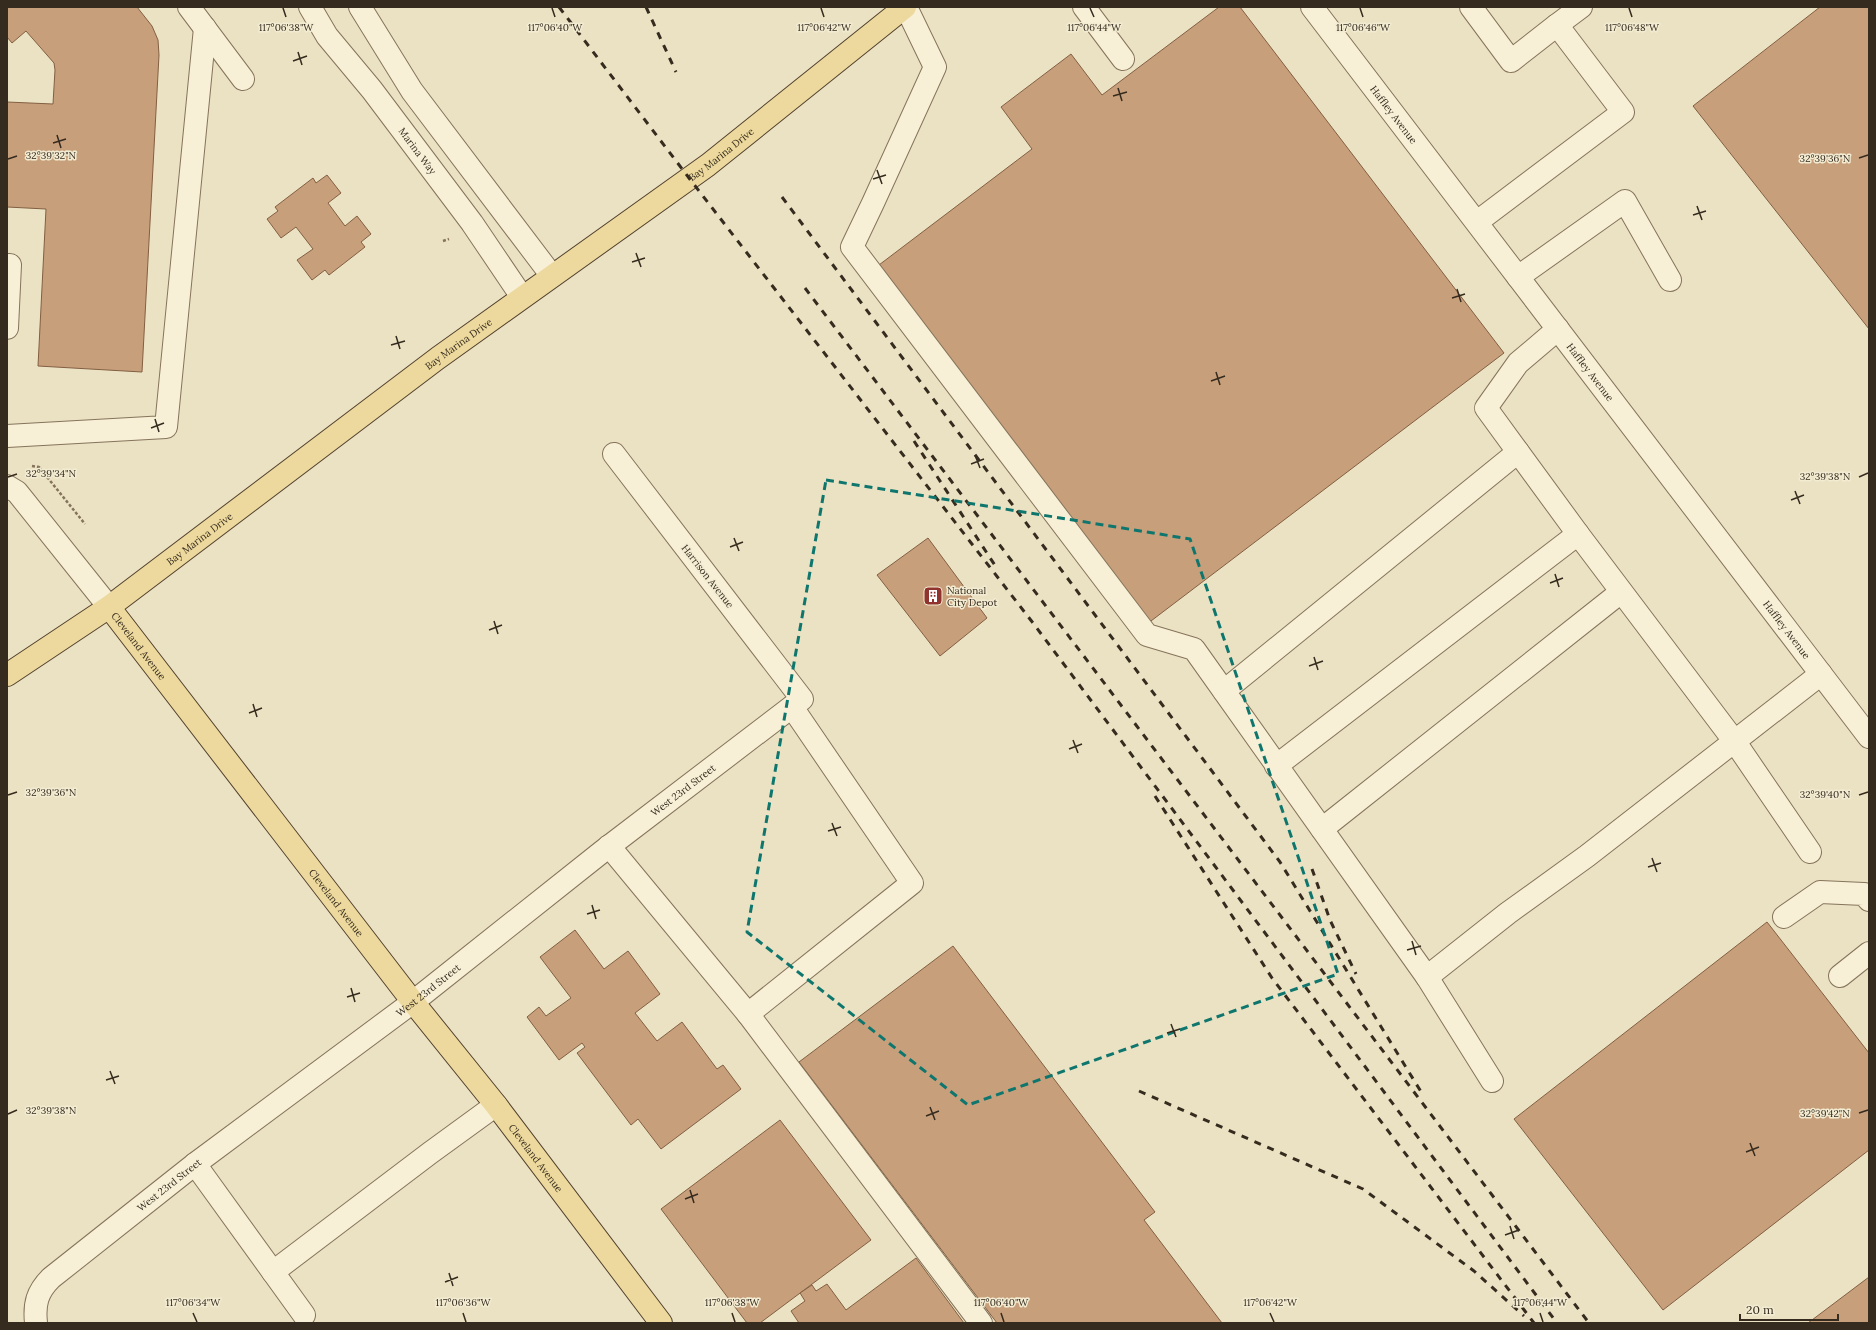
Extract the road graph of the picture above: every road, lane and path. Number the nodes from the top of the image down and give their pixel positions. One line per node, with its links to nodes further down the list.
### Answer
1 (189, 7): 10 (street)
2 (310, 7): 18 (street, Marina Way)
3 (360, 7): 15 (street)
4 (906, 7): 15 (main road, Bay Marina Drive); 30 (street)
5 (1084, 7): 11 (street)
6 (1312, 7): 13 (street, Haffley Avenue)
7 (1471, 7): 9 (street)
8 (1581, 7): 9 (street)
9 (1557, 25): 13 (street)
10 (205, 28): 12 (street); 21 (street)
11 (1123, 59)
12 (243, 80)
13 (1477, 222): 16 (street, Haffley Avenue)
14 (7, 265): 19 (street)
15 (552, 276): 18 (main road, Bay Marina Drive)
16 (1518, 277): 17 (street); 20 (street, Haffley Avenue)
17 (1670, 280)
18 (522, 297): 27 (main road, Bay Marina Drive)
19 (7, 328)
20 (1558, 329): 22 (street); 28 (street, Haffley Avenue)
21 (7, 436)
22 (1518, 452): 25 (street); 30 (street)
23 (614, 454): 31 (street, Harrison Avenue)
24 (7, 486): 27 (street, Cleveland Avenue)
25 (1578, 534): 26 (street); 34 (street)
26 (1621, 592): 33 (street); 35 (street)
27 (109, 607): 29 (main road, Bay Marina Drive); 43 (main road, Cleveland Avenue)
28 (1821, 674): 32 (street, Haffley Avenue); 33 (street)
29 (7, 675)
30 (1224, 691): 34 (street)
31 (797, 703): 36 (street, West 23rd Street); 44 (street, Harrison Avenue)
32 (1869, 737)
33 (1735, 742): 37 (street); 42 (street)
34 (1276, 766): 35 (street)
35 (1322, 829): 42 (street)
36 (609, 846): 43 (street, West 23rd Street); 44 (street)
37 (1810, 852)
38 (1869, 900): 39 (street)
39 (1784, 917)
40 (1869, 953): 41 (street)
41 (1840, 976)
42 (1427, 977): 45 (street)
43 (413, 1002): 46 (main road, Cleveland Avenue); 47 (street, West 23rd Street)
44 (748, 1014): 52 (street)
45 (1492, 1081)
46 (496, 1105): 48 (street); 51 (main road, Cleveland Avenue)
47 (195, 1164): 48 (street); 50 (street, West 23rd Street)
48 (273, 1272): 49 (street)
49 (304, 1315)
50 (36, 1323)
51 (661, 1323)
52 (981, 1323)

